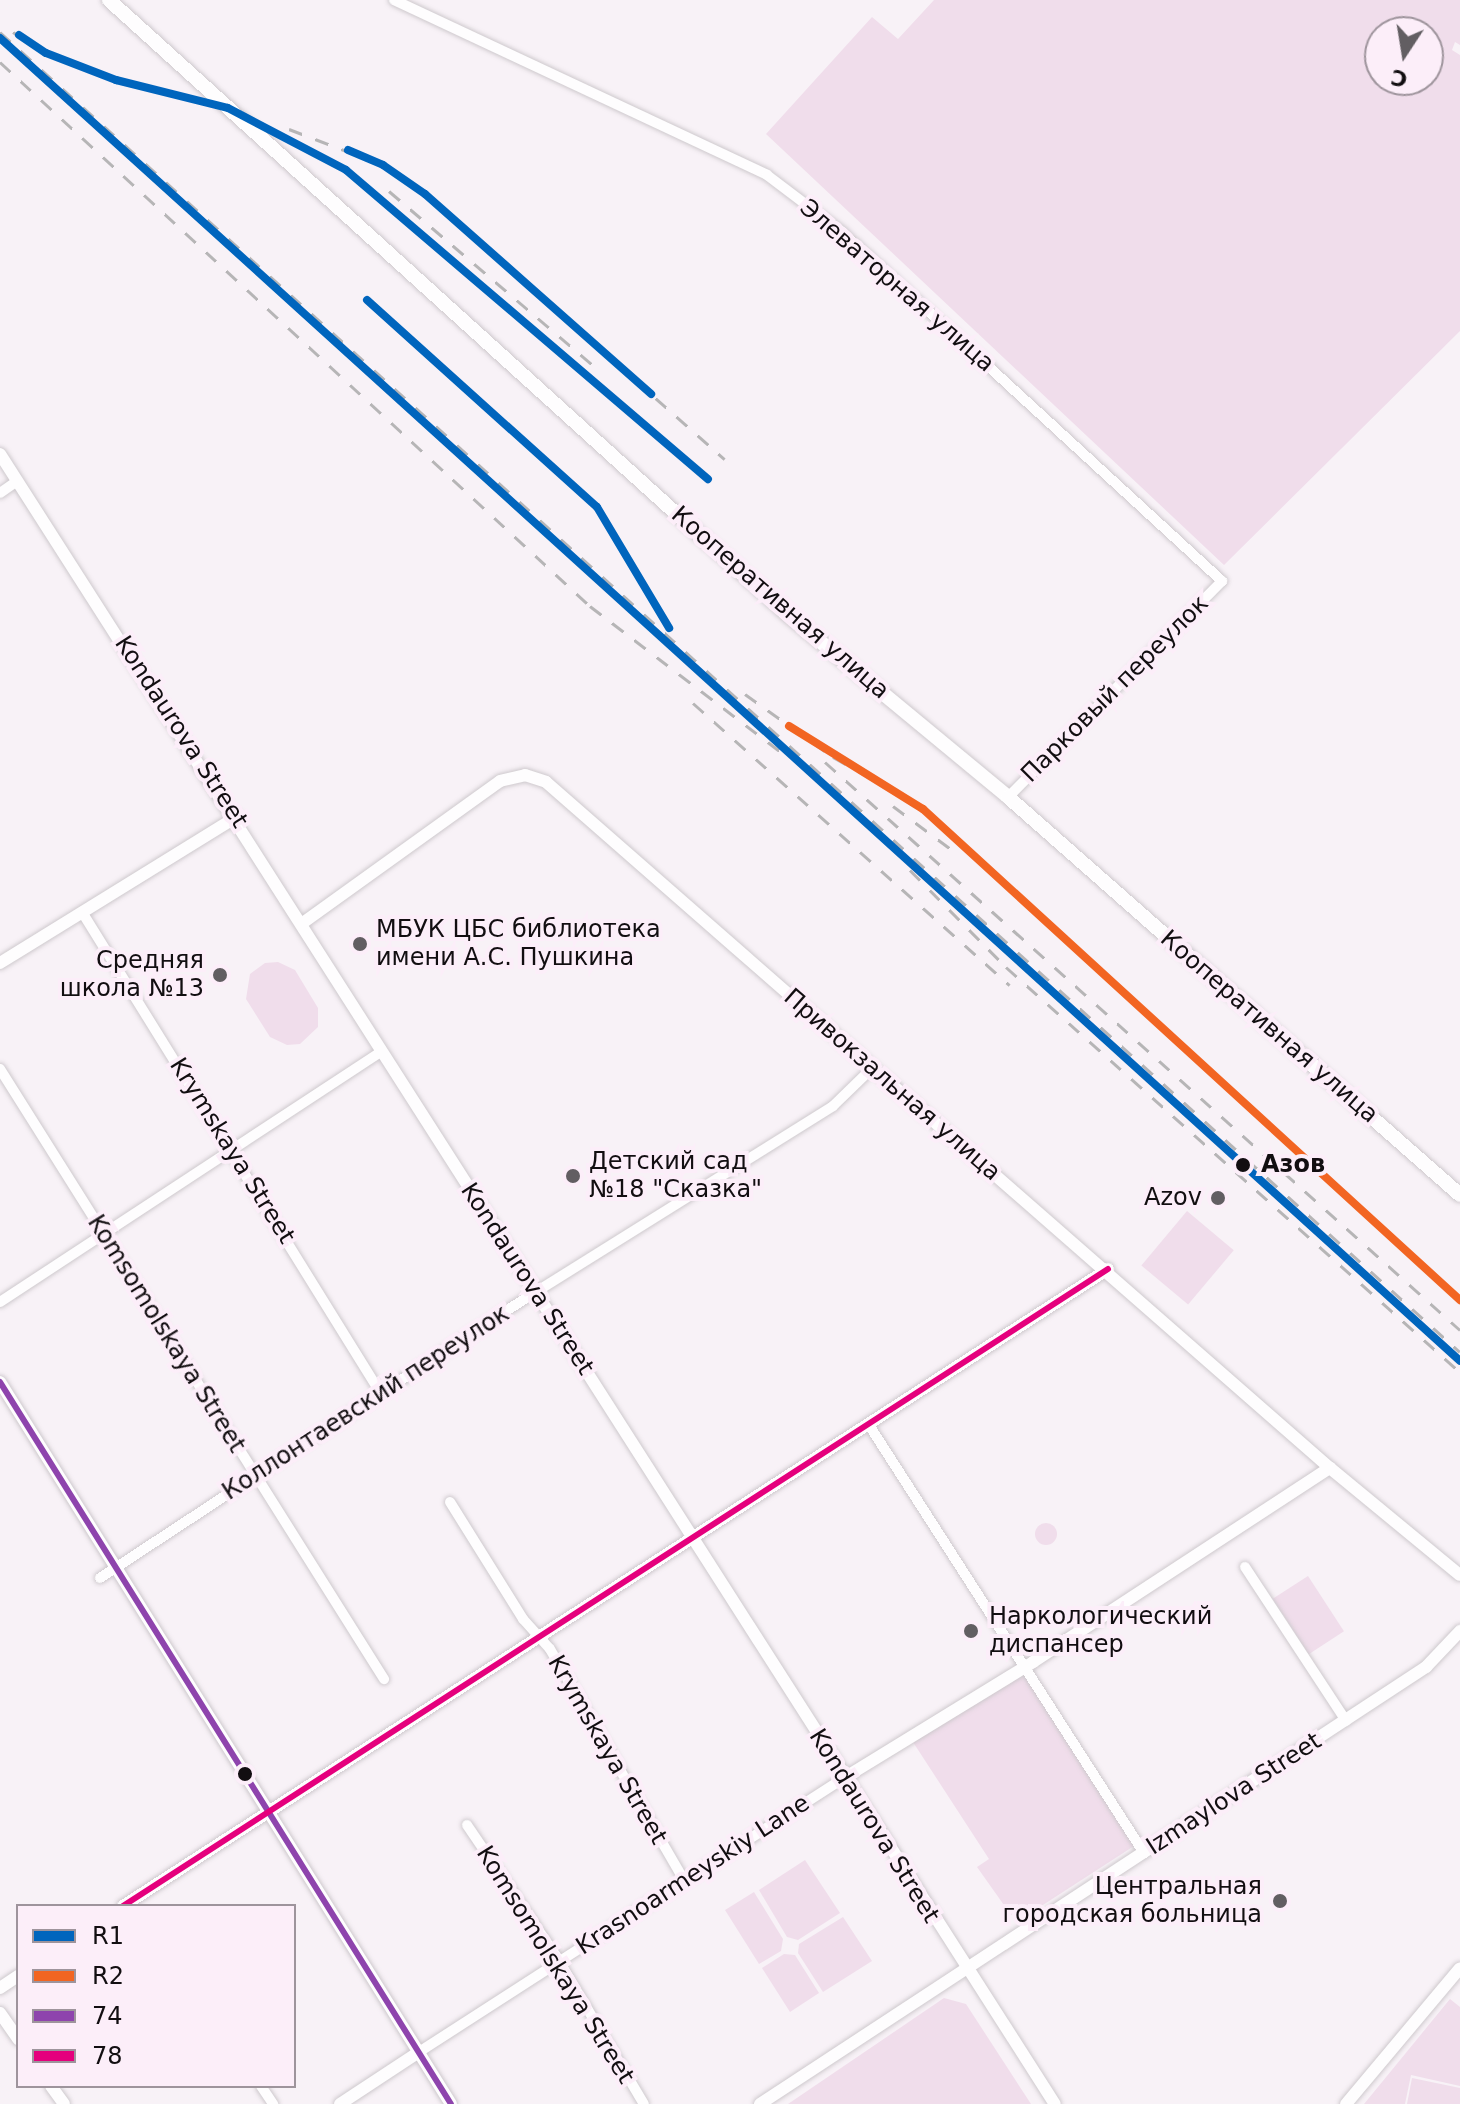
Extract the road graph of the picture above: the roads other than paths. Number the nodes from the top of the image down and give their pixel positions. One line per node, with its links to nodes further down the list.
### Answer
1 (109, 0): 7 (main road, Кооперативная улица)
2 (394, 0): 6 (street, Элеваторная улица)
3 (0, 454): 4 (street, Kondaurova Street)
4 (17, 481): 5 (street); 8 (street, Kondaurova Street)
5 (0, 493)
6 (1222, 581): 7 (street, Парковый переулок)
7 (1008, 797): 16 (main road, Кооперативная улица)
8 (236, 817): 9 (street); 10 (street, Kondaurova Street)
9 (82, 912): 11 (street); 15 (street, Krymskaya Street)
10 (304, 922): 12 (street, Kondaurova Street); 14 (street, Привокзальная улица)
11 (0, 963)
12 (382, 1051): 15 (street); 19 (street, Kondaurova Street)
13 (0, 1069): 17 (street, Komsomolskaya Street)
14 (871, 1069): 18 (street, Привокзальная улица); 19 (street, Коллонтаевский переулок)
15 (232, 1150): 17 (street); 22 (street, Krymskaya Street)
16 (1460, 1195)
17 (106, 1237): 20 (street); 25 (street, Komsomolskaya Street)
18 (1108, 1269): 23 (street); 24 (street, Привокзальная улица)
19 (536, 1292): 22 (street, Коллонтаевский переулок); 27 (street, Kondaurova Street)
20 (0, 1302)
21 (0, 1382): 29 (street)
22 (380, 1392): 25 (street, Коллонтаевский переулок)
23 (869, 1425): 27 (street); 34 (street)
24 (1330, 1468): 30 (street, Привокзальная улица); 34 (street, Krasnoarmeyskiy Lane)
25 (254, 1476): 29 (street, Коллонтаевский переулок); 35 (street, Komsomolskaya Street)
26 (450, 1502): 33 (street, Krymskaya Street)
27 (693, 1537): 33 (street); 37 (street, Kondaurova Street)
28 (1245, 1567): 36 (street)
29 (115, 1569): 31 (street, Коллонтаевский переулок); 38 (street)
30 (1460, 1575)
31 (100, 1578)
32 (1460, 1631): 36 (street, Izmaylova Street)
33 (540, 1636): 38 (street); 41 (street, Krymskaya Street)
34 (1025, 1667): 37 (street, Krasnoarmeyskiy Lane); 40 (street)
35 (384, 1679)
36 (1346, 1721): 40 (street, Izmaylova Street)
37 (844, 1778): 41 (street, Krasnoarmeyskiy Lane); 45 (street, Kondaurova Street)
38 (268, 1810): 42 (street); 48 (street)
39 (467, 1825): 43 (street, Komsomolskaya Street)
40 (1144, 1853): 45 (street, Izmaylova Street)
41 (684, 1880): 43 (street, Krasnoarmeyskiy Lane)
42 (126, 1904)
43 (555, 1963): 48 (street, Krasnoarmeyskiy Lane); 51 (street, Komsomolskaya Street)
44 (1460, 1968): 54 (street)
45 (965, 1969): 52 (street, Izmaylova Street); 53 (street, Kondaurova Street)
46 (0, 2013): 47 (street)
47 (16, 2036)
48 (419, 2052): 49 (street, Krasnoarmeyskiy Lane); 50 (street)
49 (340, 2104)
50 (451, 2104)
51 (644, 2104)
52 (760, 2104)
53 (1055, 2104)
54 (1346, 2104)

